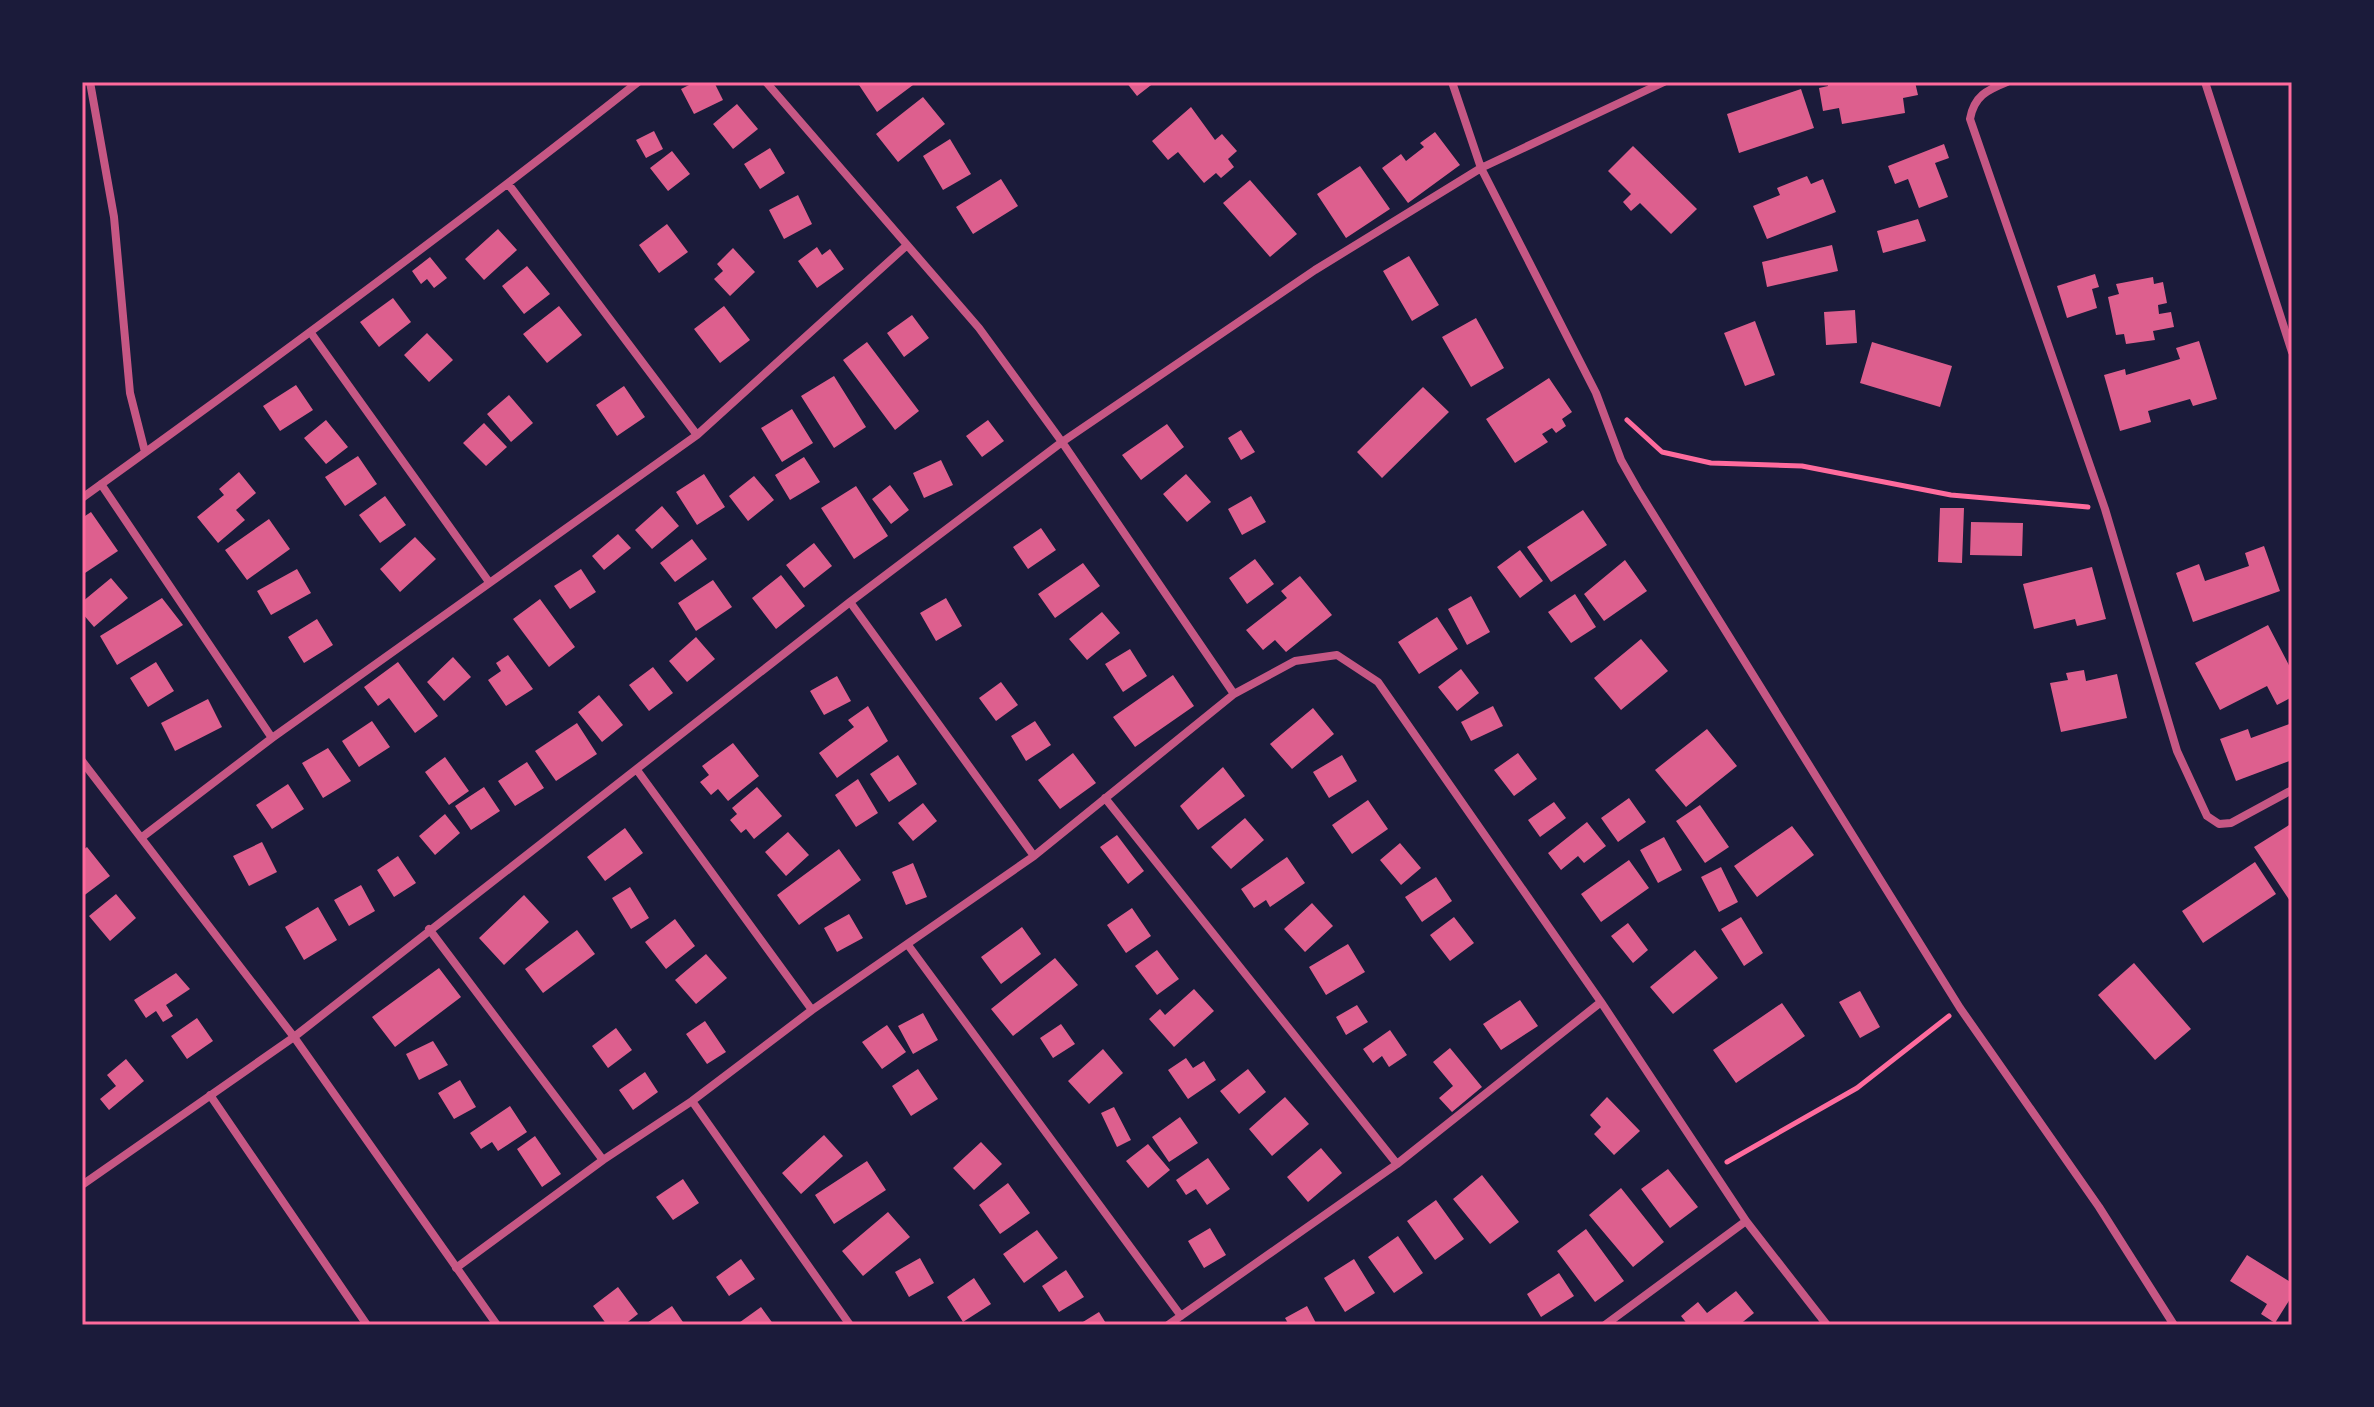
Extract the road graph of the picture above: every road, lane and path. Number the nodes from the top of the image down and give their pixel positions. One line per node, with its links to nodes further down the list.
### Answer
1 (90, 82): 16 (street)
2 (638, 82): 9 (street)
3 (766, 82): 10 (street)
4 (1452, 82): 8 (street)
5 (1664, 82): 8 (street)
6 (2007, 82): 19 (street)
7 (2205, 82): 12 (street)
8 (1481, 168): 13 (street); 15 (street)
9 (509, 185): 11 (street); 14 (street)
10 (906, 246): 14 (street); 15 (street)
11 (311, 333): 16 (street); 20 (street)
12 (2292, 352)
13 (1596, 393): 19 (path); 33 (street)
14 (697, 435): 20 (street)
15 (1062, 442): 21 (street); 22 (street)
16 (145, 452): 17 (street)
17 (101, 484): 18 (street); 23 (street)
18 (82, 498)
19 (2105, 509): 26 (street)
20 (489, 582): 23 (street)
21 (850, 602): 25 (street); 29 (street)
22 (1234, 694): 27 (street); 32 (street)
23 (272, 738): 28 (street)
24 (82, 761): 28 (street)
25 (637, 770): 30 (street); 34 (street)
26 (2292, 790)
27 (1105, 798): 29 (street); 39 (street)
28 (141, 838): 35 (street)
29 (1034, 856): 31 (street)
30 (429, 929): 35 (street); 38 (street)
31 (908, 945): 34 (street); 44 (street)
32 (1601, 1002): 39 (street); 40 (street)
33 (1960, 1008): 40 (path); 51 (street)
34 (812, 1010): 37 (street)
35 (294, 1037): 36 (street); 43 (street)
36 (210, 1095): 41 (street); 45 (street)
37 (692, 1101): 38 (street); 47 (street)
38 (603, 1160): 43 (street)
39 (1397, 1164): 44 (street)
40 (1712, 1170): 42 (street)
41 (82, 1185)
42 (1746, 1221): 49 (street); 50 (street)
43 (456, 1268): 46 (street)
44 (1181, 1316): 48 (street)
45 (367, 1325)
46 (497, 1325)
47 (850, 1325)
48 (1168, 1325)
49 (1605, 1325)
50 (1827, 1325)
51 (2174, 1325)

